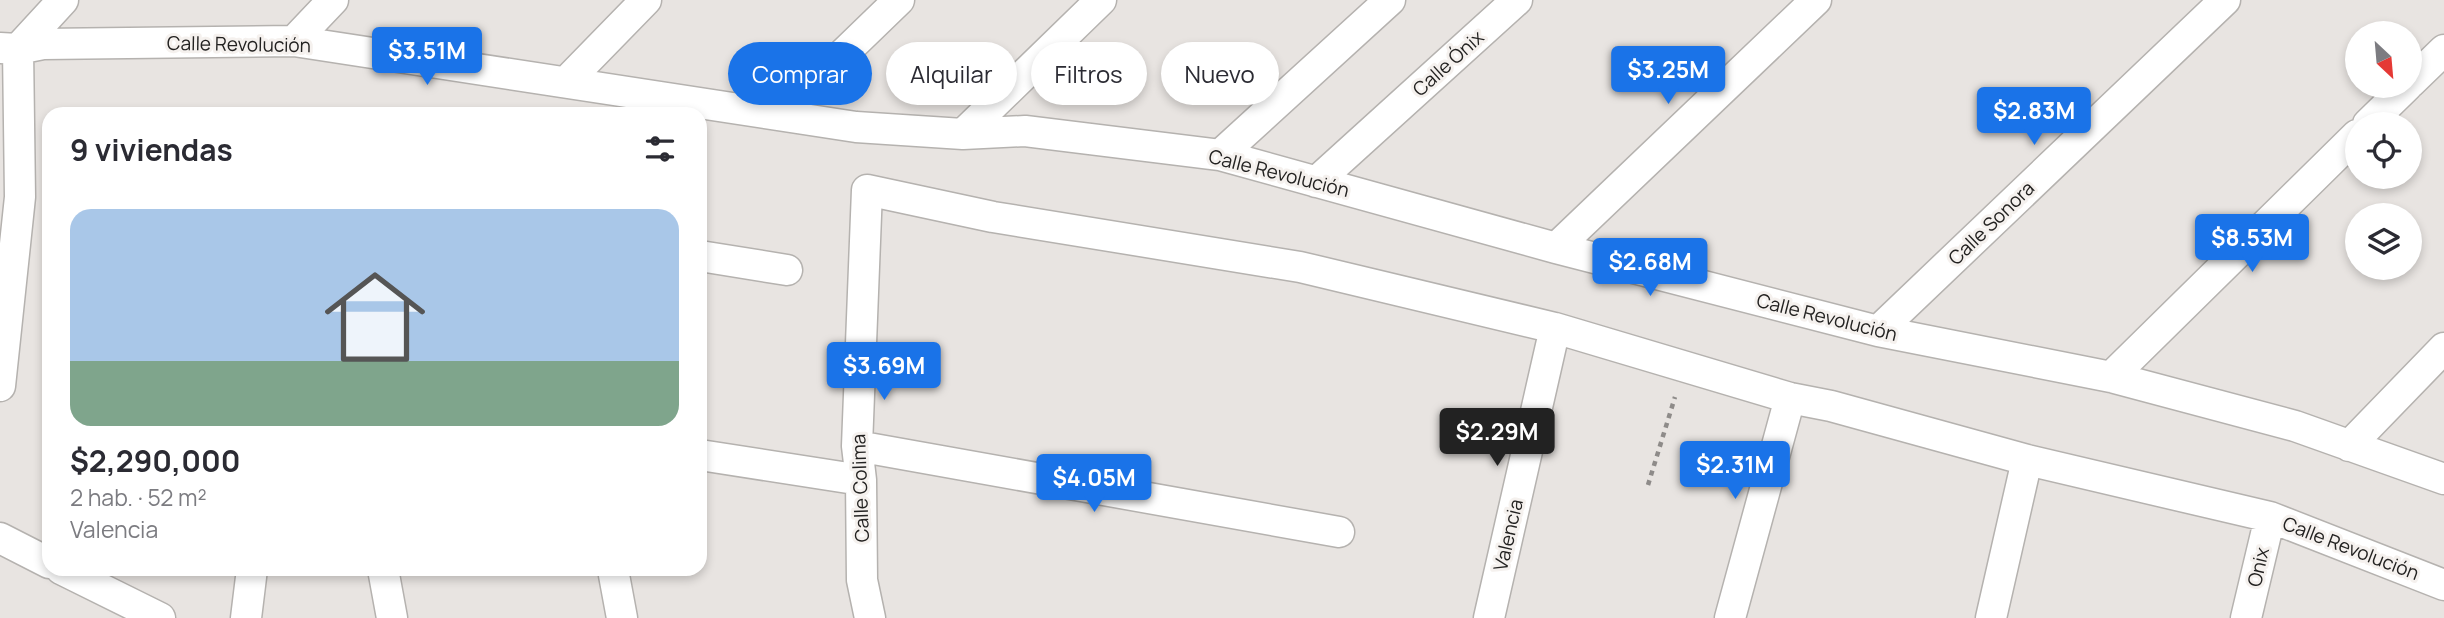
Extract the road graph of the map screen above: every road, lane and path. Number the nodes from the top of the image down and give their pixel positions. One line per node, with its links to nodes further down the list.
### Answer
1 (63, 0): 11 (street)
2 (333, 0): 10 (street)
3 (646, 0): 14 (street)
4 (900, 0): 17 (street)
5 (1101, 0): 18 (street)
6 (1390, 0): 20 (street)
7 (1517, 0): 21 (street, Calle Ónix)
8 (1816, 0): 23 (street)
9 (2225, 0): 27 (street, Calle Sonora)
10 (294, 41): 11 (street, Calle Revolución); 14 (street, Calle Revolución)
11 (9, 49): 31 (street)
12 (2444, 50): 13 (street)
13 (2422, 72)
14 (566, 82): 17 (street, Calle Revolución)
15 (2395, 98): 16 (street)
16 (2381, 112)
17 (780, 115): 18 (street, Calle Revolución)
18 (963, 134): 20 (street, Calle Revolución)
19 (2345, 147): 30 (street)
20 (1220, 155): 21 (street, Calle Revolución)
21 (1316, 182): 23 (street, Calle Revolución)
22 (867, 190): 26 (street, Calle Revolución); 33 (street, Calle Colima)
23 (1556, 248): 27 (street, Calle Revolución)
24 (707, 257): 25 (street)
25 (787, 270)
26 (1555, 328): 29 (street, Calle Revolución); 54 (street, Valencia)
27 (1878, 331): 30 (street, Calle Revolución)
28 (2444, 348): 34 (street)
29 (1684, 366): 32 (street, Calle Revolución); 39 (path)
30 (2111, 377): 34 (street, Calle Revolución)
31 (0, 387)
32 (1790, 398): 36 (street, Calle Revolución); 55 (street)
33 (857, 446): 38 (street, Calle Colima); 41 (street)
34 (2349, 446): 37 (street, Calle Revolución)
35 (707, 456): 38 (street)
36 (2027, 460): 40 (street, Calle Revolución); 56 (street)
37 (2444, 479)
38 (861, 480): 53 (street, Calle Colima)
39 (1648, 485)
40 (2270, 517): 48 (street, Calle Revolución); 57 (street, Onix)
41 (1339, 532)
42 (0, 538): 43 (street)
43 (42, 559)
44 (75, 576): 49 (street)
45 (251, 576): 50 (street)
46 (384, 576): 51 (street)
47 (614, 576): 52 (street)
48 (2444, 585)
49 (160, 618)
50 (246, 618)
51 (392, 618)
52 (622, 618)
53 (870, 618)
54 (1489, 618)
55 (1730, 618)
56 (1991, 618)
57 (2246, 618)

